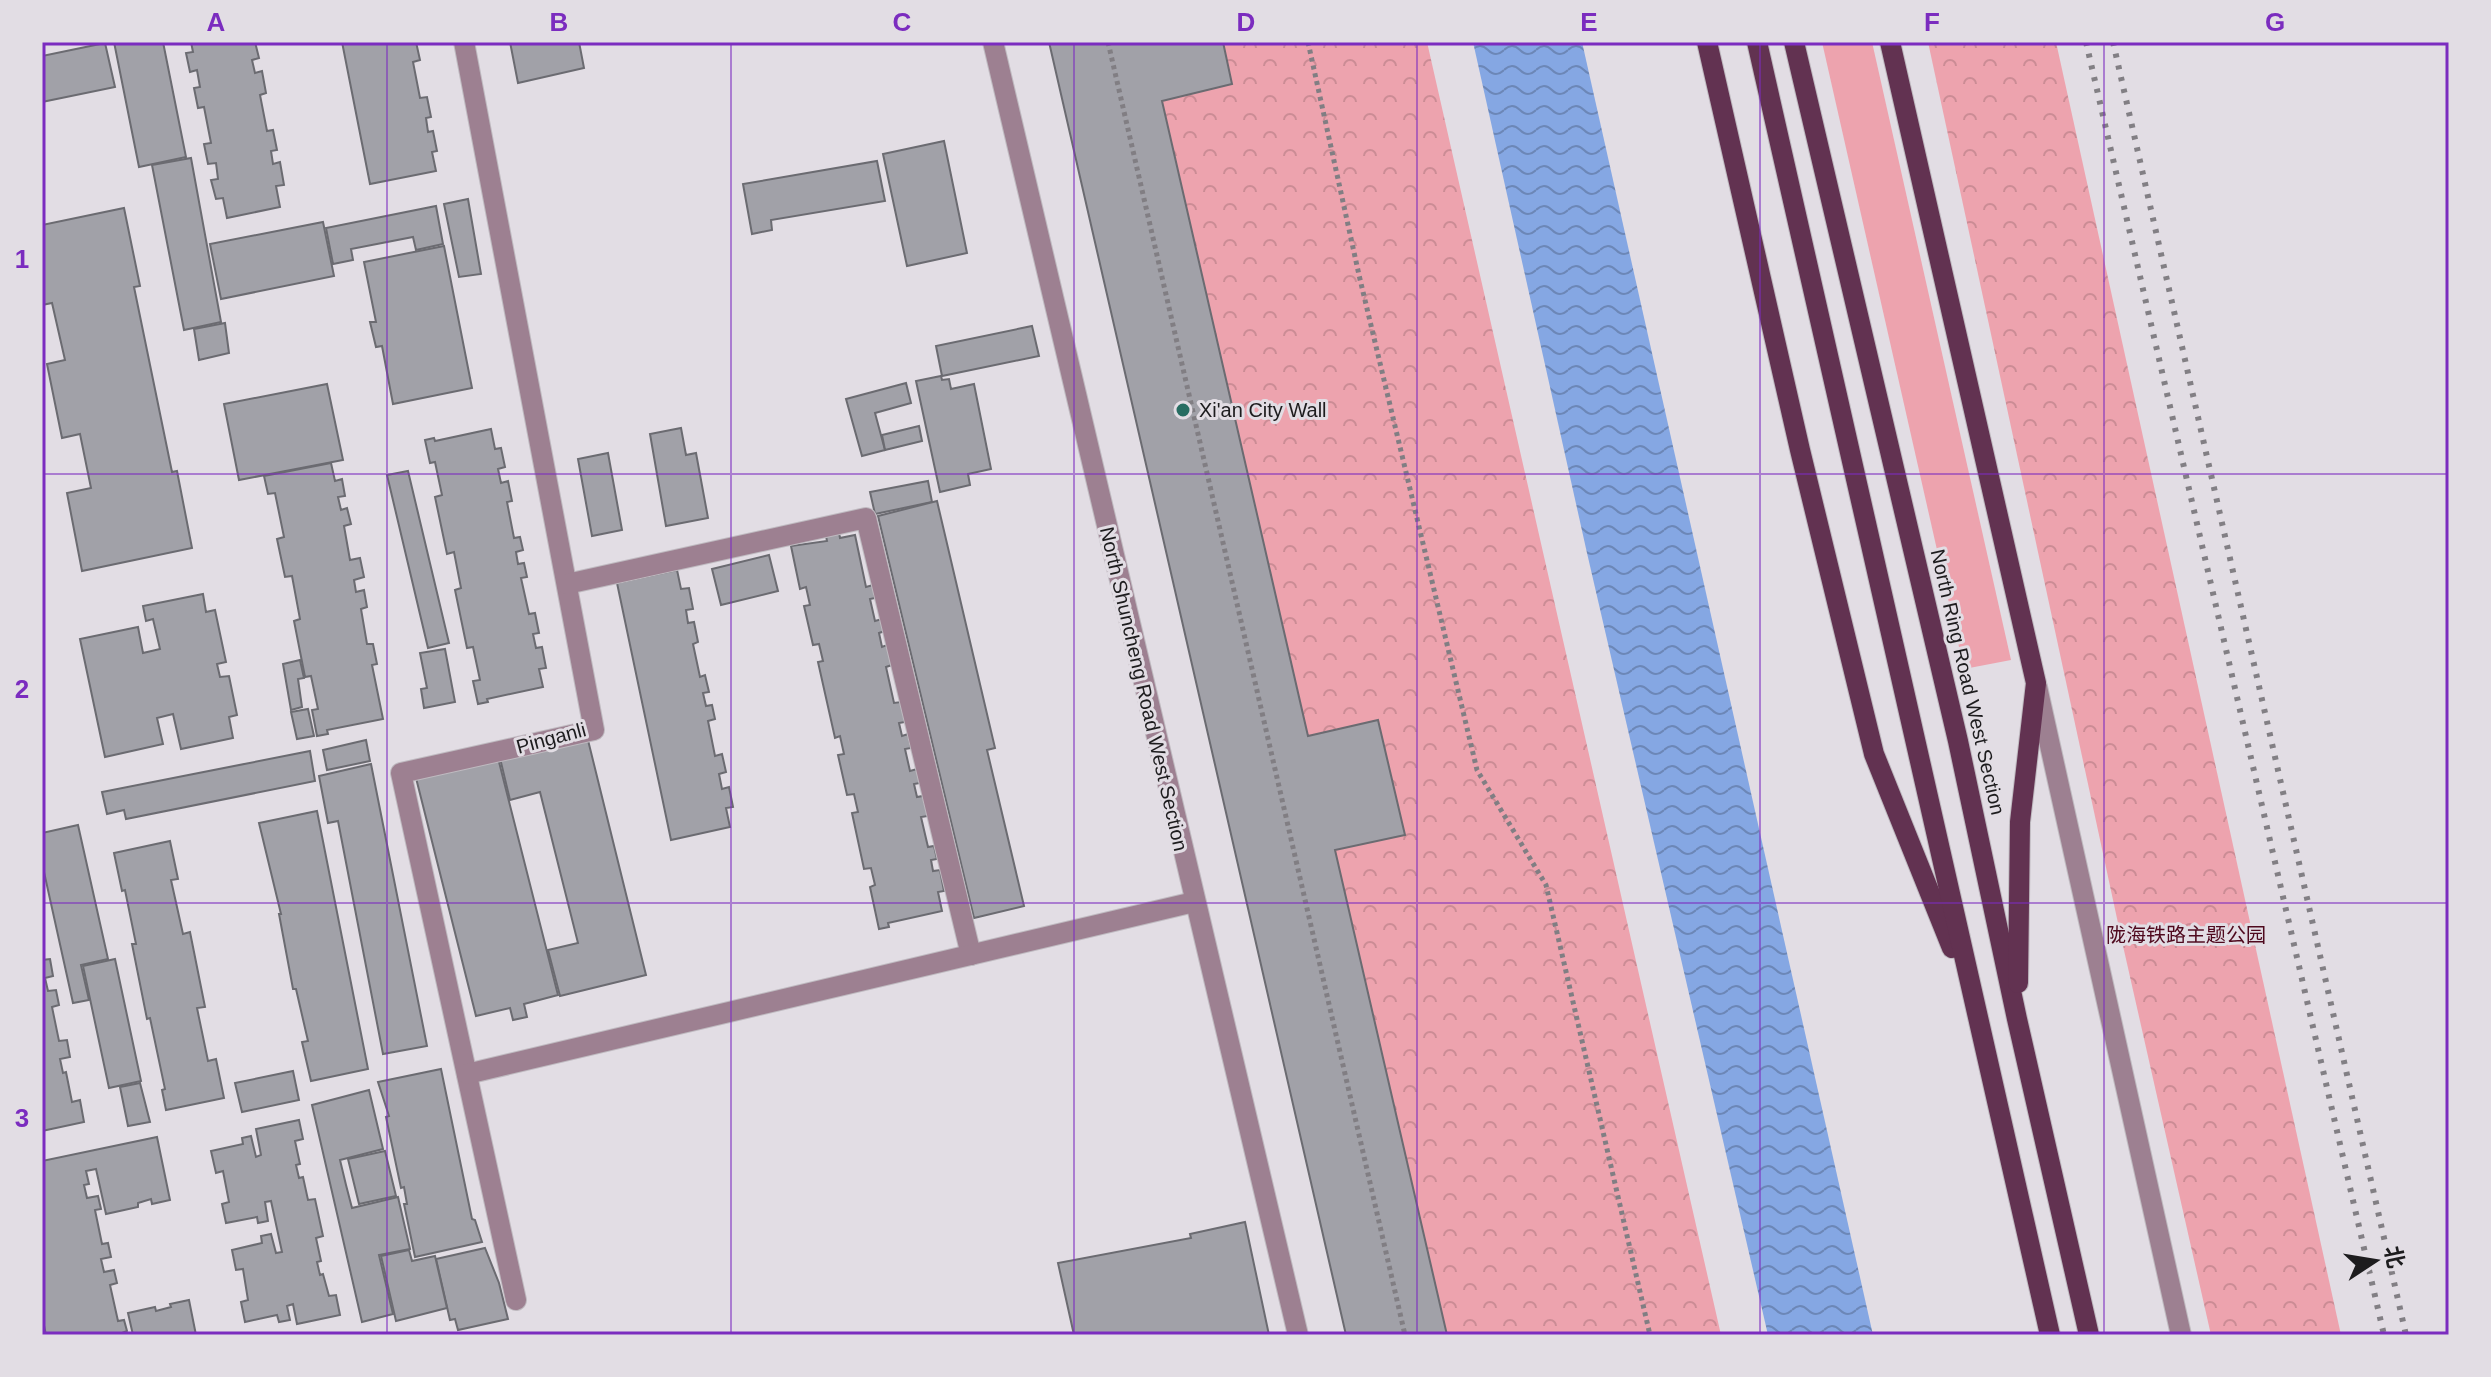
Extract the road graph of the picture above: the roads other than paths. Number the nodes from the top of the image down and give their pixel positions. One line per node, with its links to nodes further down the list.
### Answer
1 (464, 42): 7 (street, Pinganli)
2 (993, 42): 9 (street, North Shuncheng Road West Section)
3 (1707, 42): 11 (main road)
4 (1757, 42): 11 (main road)
5 (1794, 42): 12 (main road, North Ring Road West Section)
6 (1890, 42): 8 (main road)
7 (567, 584): 10 (street); 13 (street, Pinganli)
8 (2036, 683): 12 (main road); 18 (street)
9 (1194, 902): 10 (street); 15 (street, North Shuncheng Road West Section)
10 (971, 955): 13 (street)
11 (1974, 1005): 16 (main road)
12 (2017, 1019): 17 (main road, North Ring Road West Section)
13 (467, 1074): 14 (street, Pinganli)
14 (516, 1300)
15 (1298, 1335)
16 (2050, 1335)
17 (2089, 1335)
18 (2181, 1335)

